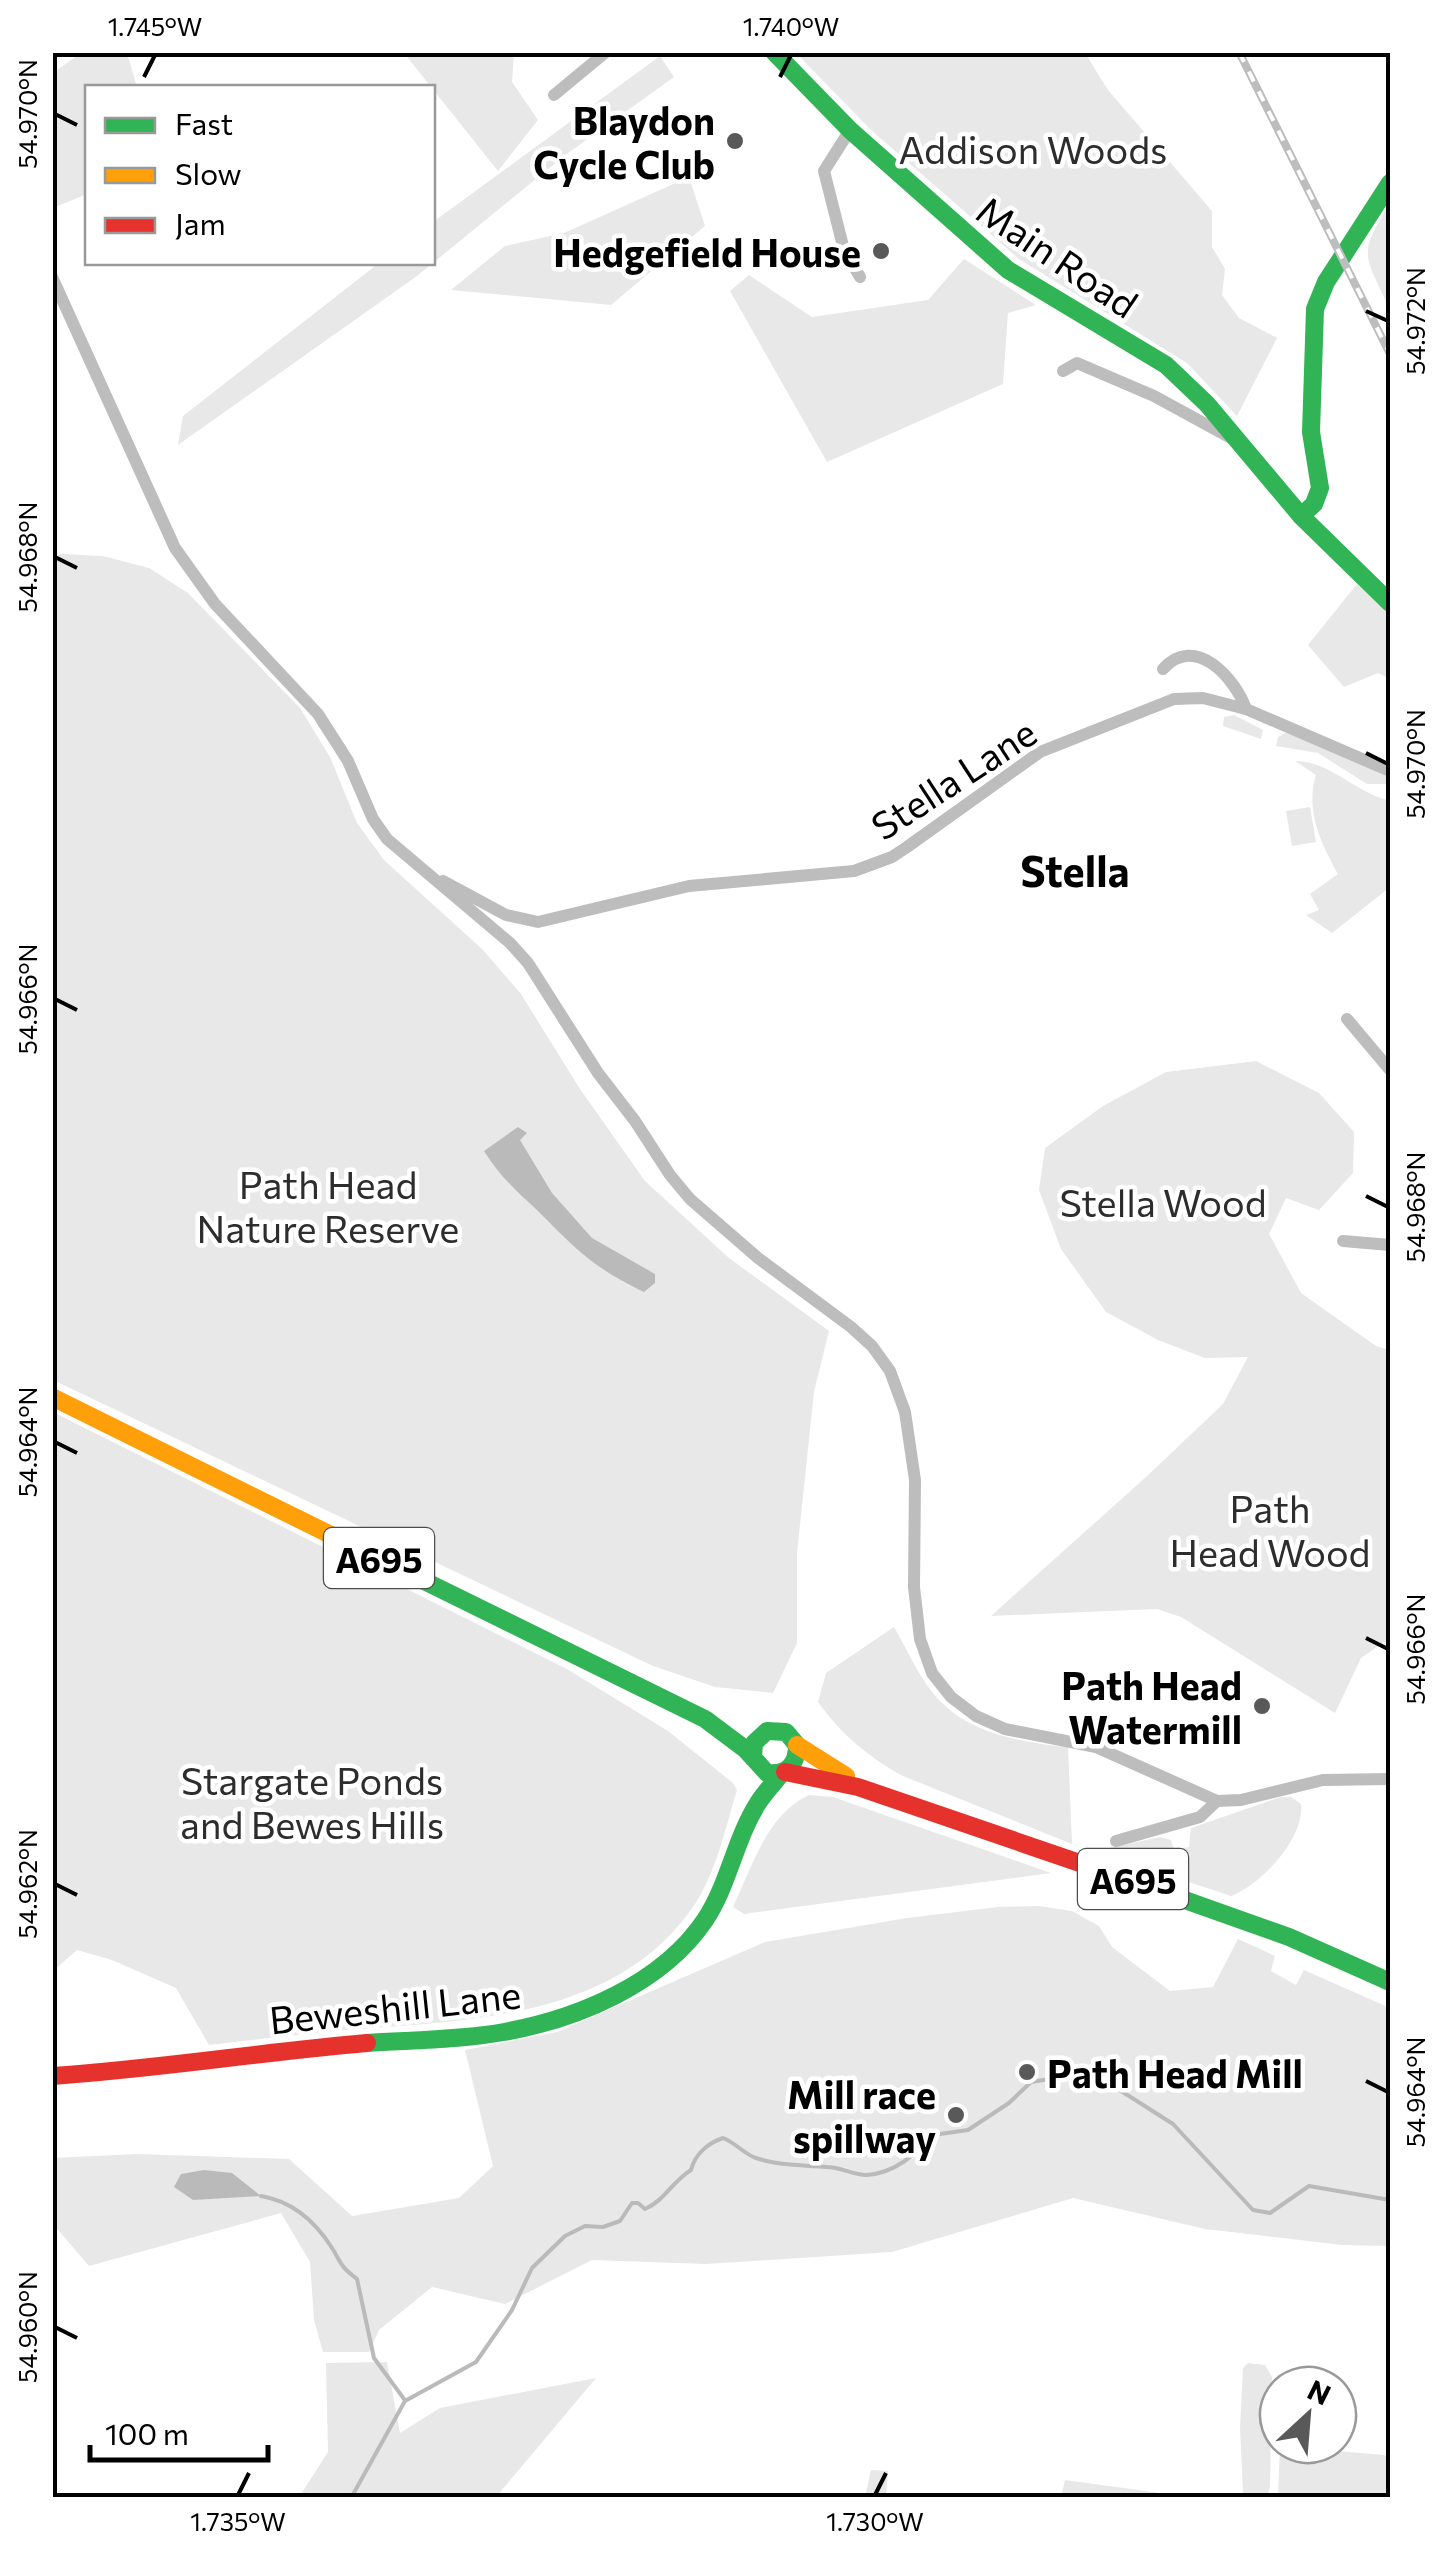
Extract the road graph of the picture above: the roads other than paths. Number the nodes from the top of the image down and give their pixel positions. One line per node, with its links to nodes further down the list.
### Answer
1 (606, 52): 3 (street)
2 (774, 52): 4 (main road, Main Road)
3 (554, 95)
4 (850, 130): 7 (street); 9 (main road, Main Road)
5 (1390, 183): 10 (main road)
6 (52, 277): 15 (street)
7 (860, 277)
8 (1064, 371): 9 (street)
9 (1238, 442): 10 (main road, Main Road)
10 (1301, 516): 11 (main road, Main Road)
11 (1390, 603)
12 (1162, 669): 13 (street)
13 (1246, 709): 14 (street, Stella Lane); 16 (street, Stella Lane)
14 (1390, 771)
15 (423, 871): 16 (street); 17 (street)
16 (518, 919): 17 (street)
17 (510, 943): 30 (street)
18 (1347, 1018): 19 (street)
19 (1390, 1070)
20 (1344, 1241): 21 (street)
21 (1390, 1245)
22 (52, 1396): 23 (main road, A695)
23 (706, 1719): 24 (main road, A695); 26 (main road, A695)
24 (764, 1732): 25 (main road, A695); 26 (main road)
25 (796, 1745): 27 (main road); 29 (main road, A695)
26 (754, 1761): 27 (main road, A695); 31 (main road, Beweshill Lane)
27 (783, 1773): 29 (main road, A695); 31 (main road, Beweshill Lane)
28 (1390, 1779): 30 (street)
29 (870, 1790): 33 (main road, A695)
30 (1217, 1801): 32 (street)
31 (756, 1806): 34 (main road, Beweshill Lane)
32 (1116, 1841)
33 (1390, 1982)
34 (52, 2076)

